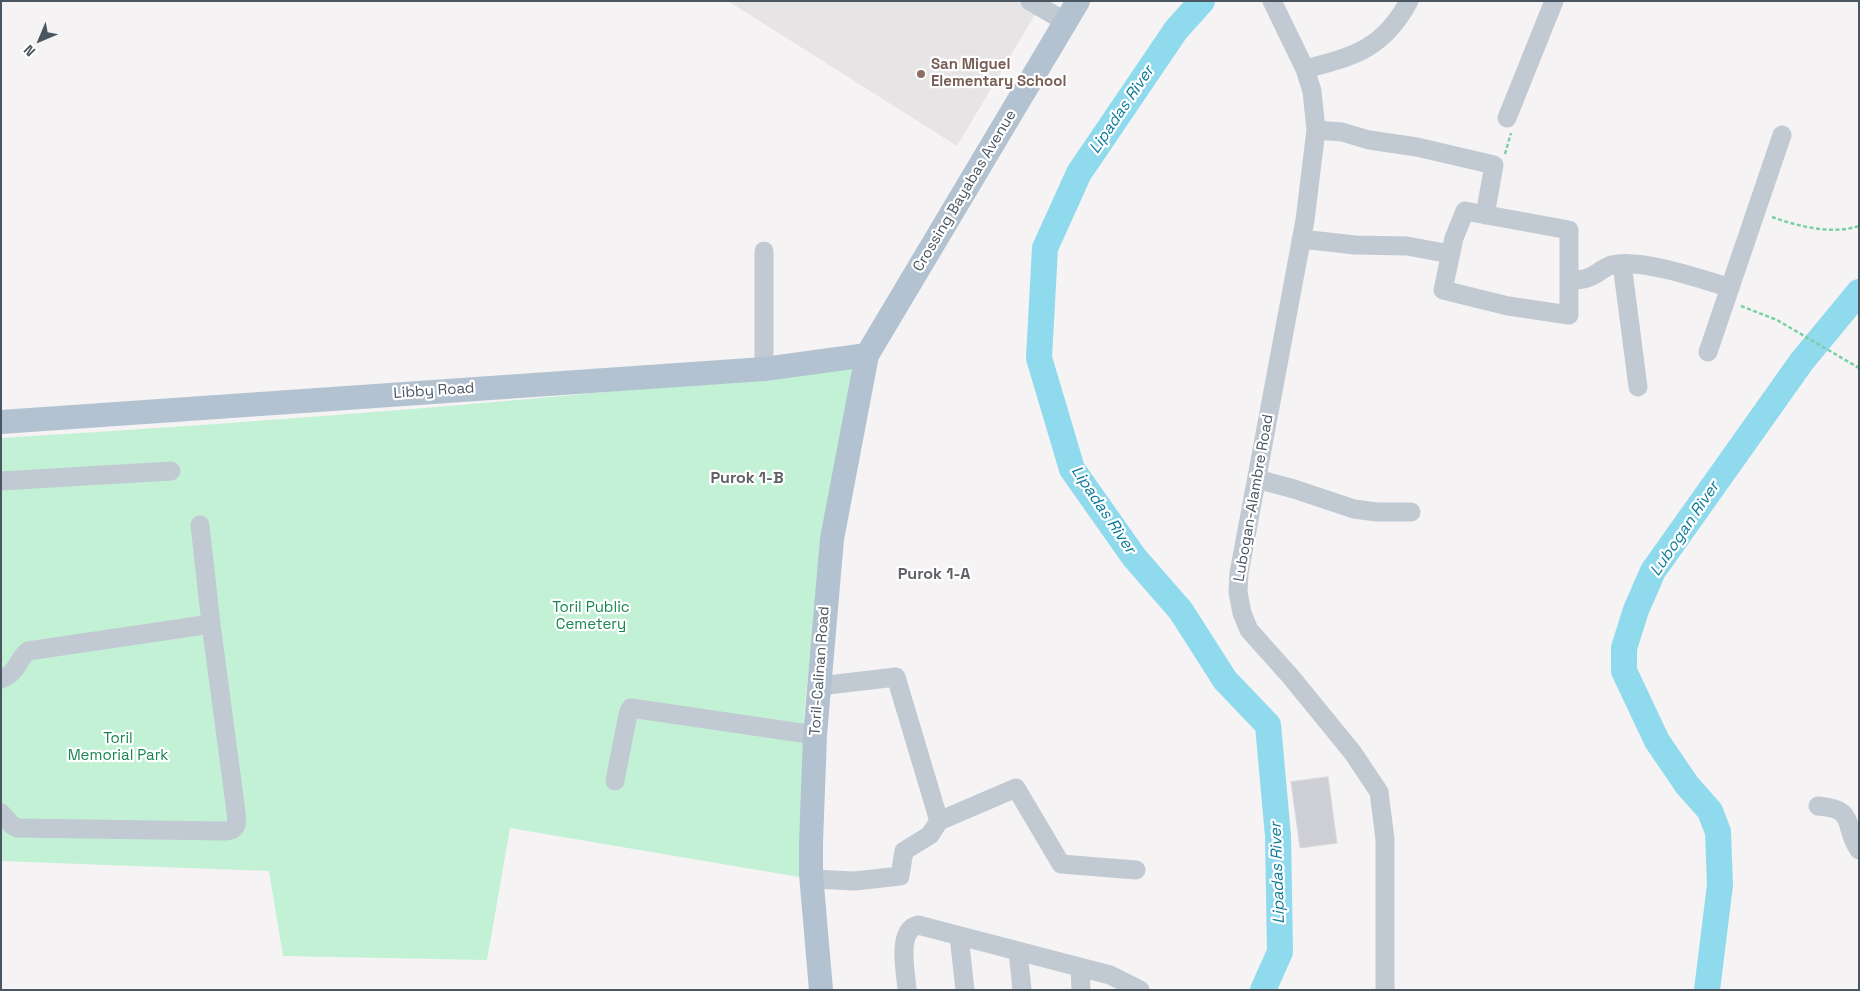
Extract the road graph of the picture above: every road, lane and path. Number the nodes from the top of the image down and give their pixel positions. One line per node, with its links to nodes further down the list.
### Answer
1 (1030, 1): 6 (street)
2 (1078, 1): 6 (main road, Crossing Bayabas Avenue)
3 (1272, 1): 7 (street, Lubogan-Alambre Road)
4 (1409, 1): 7 (street)
5 (1554, 1): 8 (street)
6 (1066, 22): 22 (main road, Crossing Bayabas Avenue)
7 (1305, 69): 9 (street, Lubogan-Alambre Road)
8 (1507, 118): 11 (path)
9 (1316, 130): 11 (street); 15 (street, Lubogan-Alambre Road)
10 (1782, 135): 12 (street)
11 (1494, 164): 13 (street)
12 (1756, 212): 14 (path); 20 (street)
13 (1485, 215): 17 (street); 19 (street)
14 (1859, 226)
15 (1301, 239): 17 (street); 28 (street, Lubogan-Alambre Road)
16 (764, 252): 24 (street)
17 (1450, 254): 19 (street)
18 (1622, 264): 19 (street); 20 (street); 25 (street)
19 (1569, 281)
20 (1728, 294): 21 (street); 23 (path)
21 (1708, 352)
22 (867, 355): 24 (main road, Libby Road); 34 (main road, Toril-Calinan Road)
23 (1859, 368)
24 (764, 369): 26 (main road, Libby Road)
25 (1638, 387)
26 (1, 422)
27 (171, 471): 29 (street)
28 (1257, 479): 30 (street); 52 (street, Lubogan-Alambre Road)
29 (1, 482)
30 (1410, 512)
31 (200, 524): 32 (street)
32 (211, 624): 33 (street); 38 (street)
33 (1, 679)
34 (819, 686): 35 (main road, Toril-Calinan Road); 39 (street)
35 (815, 735): 36 (street); 42 (main road, Toril-Calinan Road)
36 (615, 781)
37 (1818, 806): 40 (street)
38 (1, 813)
39 (939, 821): 41 (street); 42 (street)
40 (1859, 850)
41 (1136, 870)
42 (812, 879): 46 (main road, Toril-Calinan Road)
43 (959, 936): 44 (street); 47 (street); 48 (street)
44 (1018, 951): 45 (street); 49 (street)
45 (1080, 967): 50 (street); 51 (street)
46 (821, 990)
47 (907, 990)
48 (965, 990)
49 (1022, 990)
50 (1081, 990)
51 (1140, 990)
52 (1386, 990)

